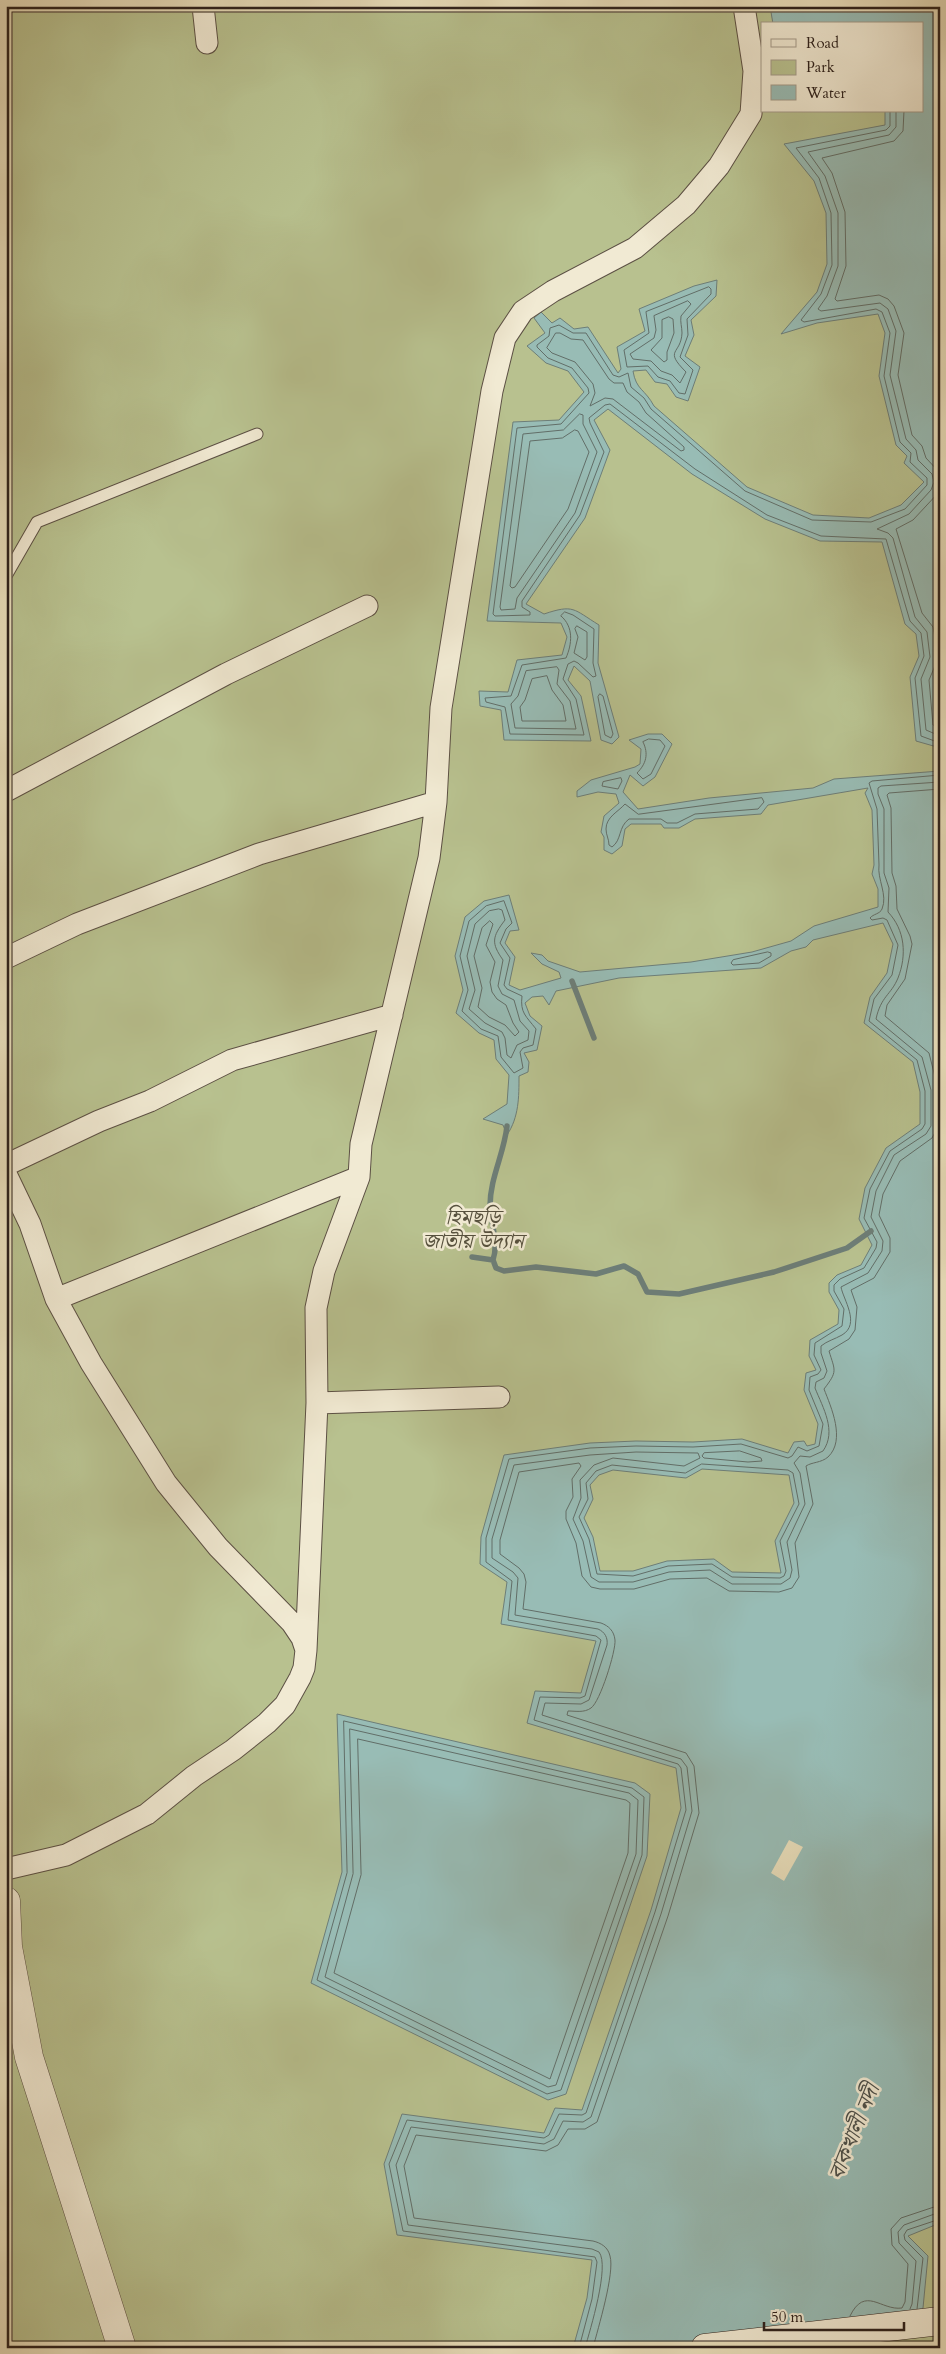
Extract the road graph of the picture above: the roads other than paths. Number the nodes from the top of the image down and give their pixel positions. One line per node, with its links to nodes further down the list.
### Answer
1 (203, 6): 3 (street)
2 (744, 6): 8 (street)
3 (207, 43)
4 (257, 434): 5 (lane)
5 (6, 576)
6 (367, 606): 7 (street)
7 (6, 791)
8 (436, 802): 9 (street); 10 (street)
9 (6, 958)
10 (392, 1015): 11 (street); 13 (street)
11 (6, 1165)
12 (6, 1174): 14 (street)
13 (359, 1176): 14 (street); 16 (street)
14 (56, 1299): 17 (street)
15 (499, 1397): 16 (street)
16 (317, 1403): 17 (street)
17 (306, 1650): 18 (street)
18 (6, 1869)
19 (6, 1901): 21 (street)
20 (940, 2321): 22 (street)
21 (122, 2348)
22 (704, 2348)

